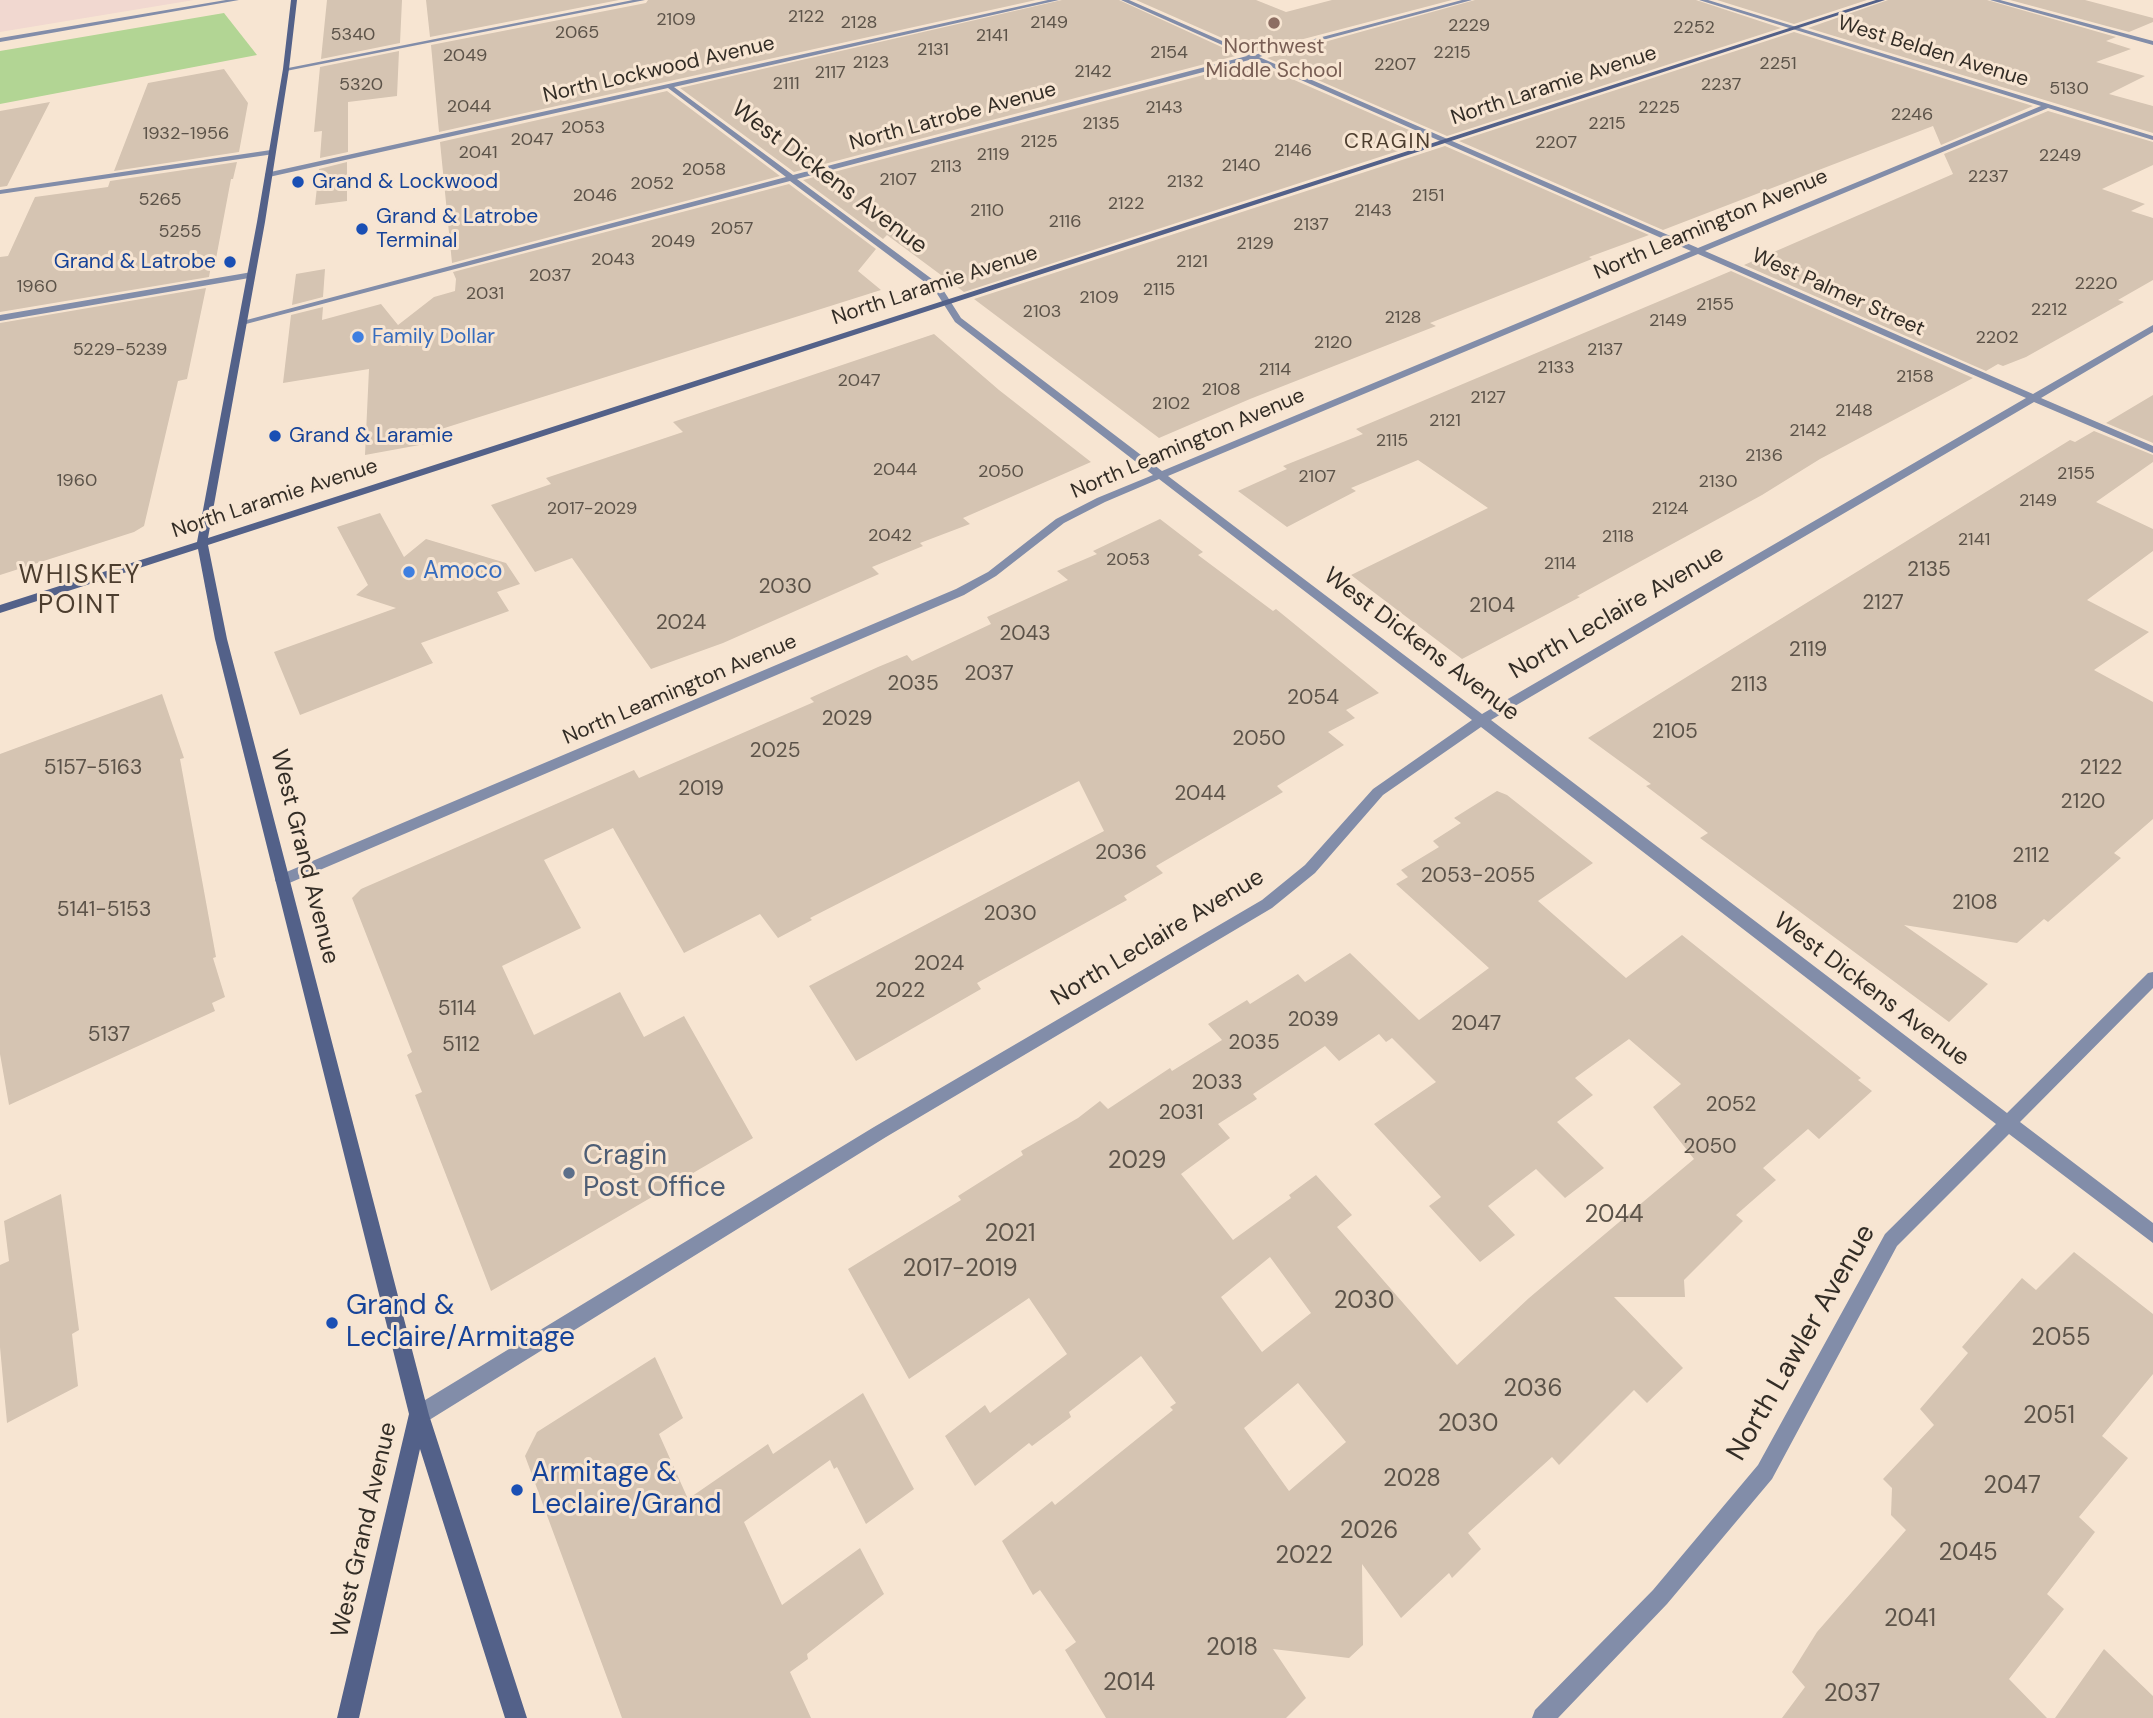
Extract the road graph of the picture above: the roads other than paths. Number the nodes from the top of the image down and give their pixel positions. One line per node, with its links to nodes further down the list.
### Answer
1 (236, 0): 11 (street)
2 (294, 0): 14 (street, West Grand Avenue)
3 (642, 0): 14 (street)
4 (1056, 0): 15 (street, North Lockwood Avenue)
5 (1124, 0): 13 (street, West Palmer Street)
6 (1469, 0): 13 (street, North Latrobe Avenue)
7 (1702, 0): 10 (street, West Belden Avenue)
8 (1882, 0): 10 (street, North Laramie Avenue)
9 (1993, 0): 12 (street)
10 (1794, 28): 16 (street, West Belden Avenue); 18 (street, North Laramie Avenue)
11 (0, 40)
12 (2153, 43)
13 (1254, 57): 18 (street, West Palmer Street); 21 (street, North Latrobe Avenue)
14 (286, 69): 19 (street, West Grand Avenue)
15 (669, 86): 20 (street, North Lockwood Avenue); 21 (street, West Dickens Avenue)
16 (2047, 106): 17 (street, West Belden Avenue); 23 (street, North Leamington Avenue)
17 (2153, 138)
18 (1446, 141): 23 (street, West Palmer Street); 25 (street, North Laramie Avenue)
19 (271, 152): 20 (street, West Grand Avenue); 22 (street)
20 (269, 175): 24 (street, West Grand Avenue)
21 (792, 178): 25 (street, West Dickens Avenue); 27 (street, North Latrobe Avenue)
22 (0, 192)
23 (1698, 251): 29 (street, West Palmer Street); 31 (street, North Leamington Avenue)
24 (252, 275): 26 (street); 27 (street, West Grand Avenue)
25 (945, 303): 31 (street, West Dickens Avenue); 32 (street, North Laramie Avenue)
26 (0, 318)
27 (243, 322): 32 (street, West Grand Avenue)
28 (2153, 328): 29 (street, North Leclaire Avenue)
29 (2033, 398): 30 (street, West Palmer Street); 34 (street, North Leclaire Avenue)
30 (2153, 450)
31 (1161, 475): 34 (street, West Dickens Avenue); 35 (street, North Leamington Avenue)
32 (202, 542): 33 (street, North Laramie Avenue); 35 (street, West Grand Avenue)
33 (0, 609)
34 (1482, 720): 37 (street, West Dickens Avenue); 39 (street, North Leclaire Avenue)
35 (282, 880): 39 (street, West Grand Avenue)
36 (2153, 978): 37 (street, North Lawler Avenue)
37 (2008, 1123): 38 (street, West Dickens Avenue); 42 (street, North Lawler Avenue)
38 (2153, 1234)
39 (419, 1415): 40 (street, West Grand Avenue); 41 (street)
40 (348, 1718)
41 (516, 1718)
42 (1543, 1718)

